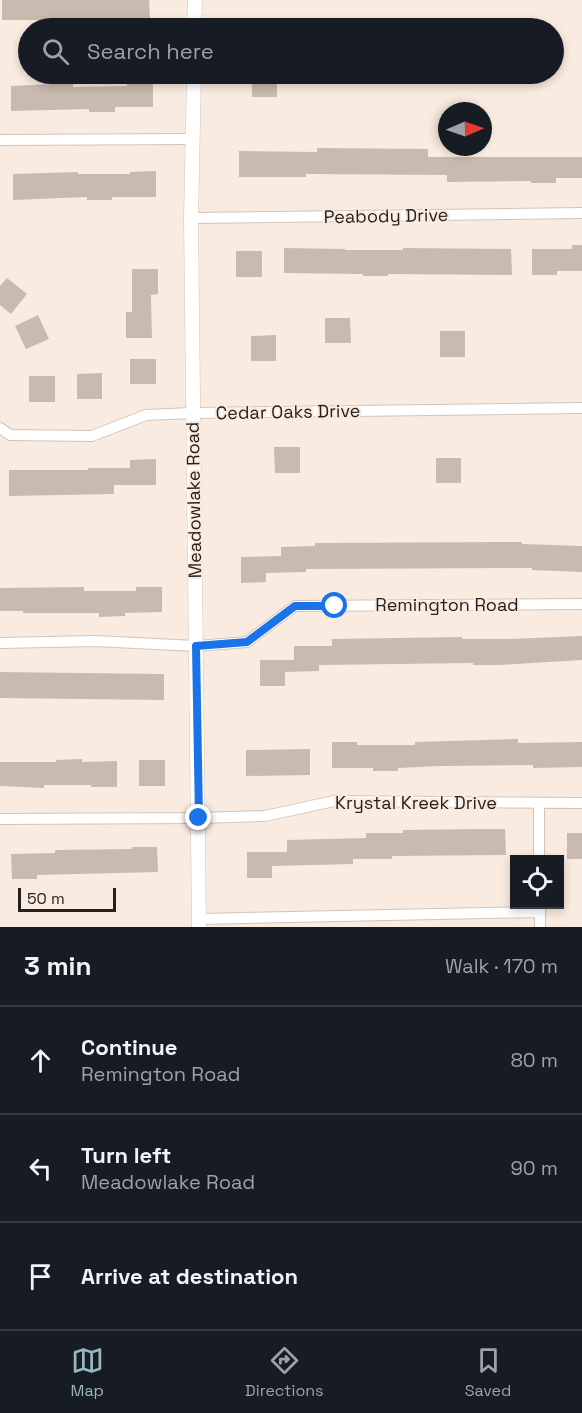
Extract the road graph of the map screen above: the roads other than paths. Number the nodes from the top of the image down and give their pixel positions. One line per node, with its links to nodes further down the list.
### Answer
1 (195, 0): 2 (street)
2 (194, 18)
3 (194, 84): 4 (street, Meadowlake Road)
4 (193, 139): 5 (street); 7 (street, Meadowlake Road)
5 (0, 140)
6 (582, 213): 7 (street, Peabody Drive)
7 (191, 219): 9 (street, Meadowlake Road)
8 (582, 408): 9 (street, Cedar Oaks Drive)
9 (192, 413): 10 (street, Cedar Oaks Drive); 13 (street, Meadowlake Road)
10 (0, 428)
11 (582, 604): 13 (street, Remington Road)
12 (0, 643): 13 (street, Remington Road)
13 (196, 646): 16 (street, Meadowlake Road)
14 (582, 803): 15 (street, Krystal Kreek Drive)
15 (538, 804): 16 (street, Krystal Kreek Drive); 18 (street)
16 (199, 818): 17 (street, Krystal Kreek Drive); 21 (street, Meadowlake Road)
17 (0, 819)
18 (539, 855)
19 (517, 909): 21 (street)
20 (540, 909): 22 (street)
21 (199, 923)
22 (540, 927)

